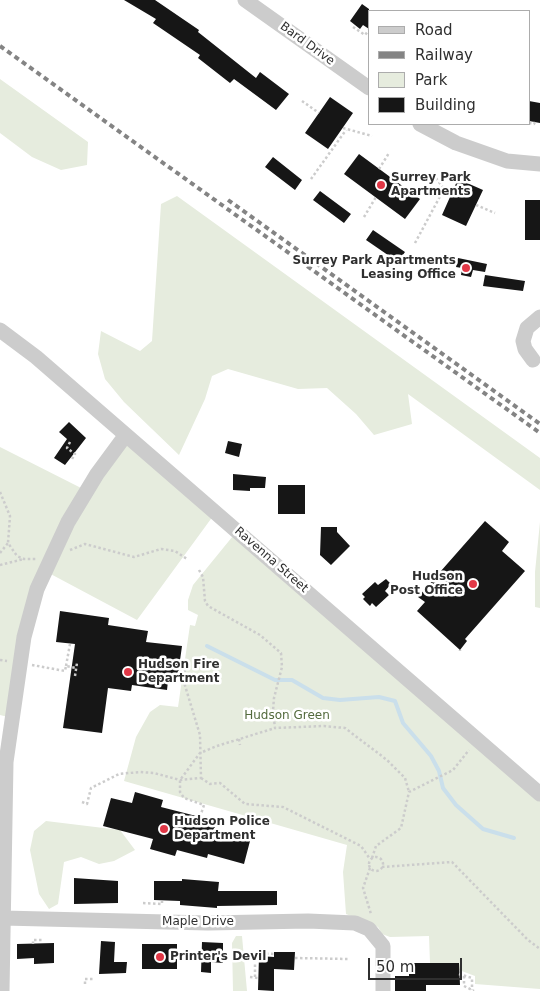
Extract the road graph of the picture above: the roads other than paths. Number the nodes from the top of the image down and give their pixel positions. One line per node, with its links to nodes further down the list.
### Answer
1 (245, 0): 2 (street, Bard Drive)
2 (368, 87)
3 (422, 125): 4 (street)
4 (540, 164)
5 (540, 317): 7 (street)
6 (0, 330): 8 (street, Ravenna Street)
7 (534, 359)
8 (125, 436): 9 (street); 10 (street, Ravenna Street)
9 (3, 773): 11 (street)
10 (540, 794)
11 (2, 849): 12 (street)
12 (3, 918): 13 (street); 14 (street, Maple Drive)
13 (2, 991)
14 (383, 991)

